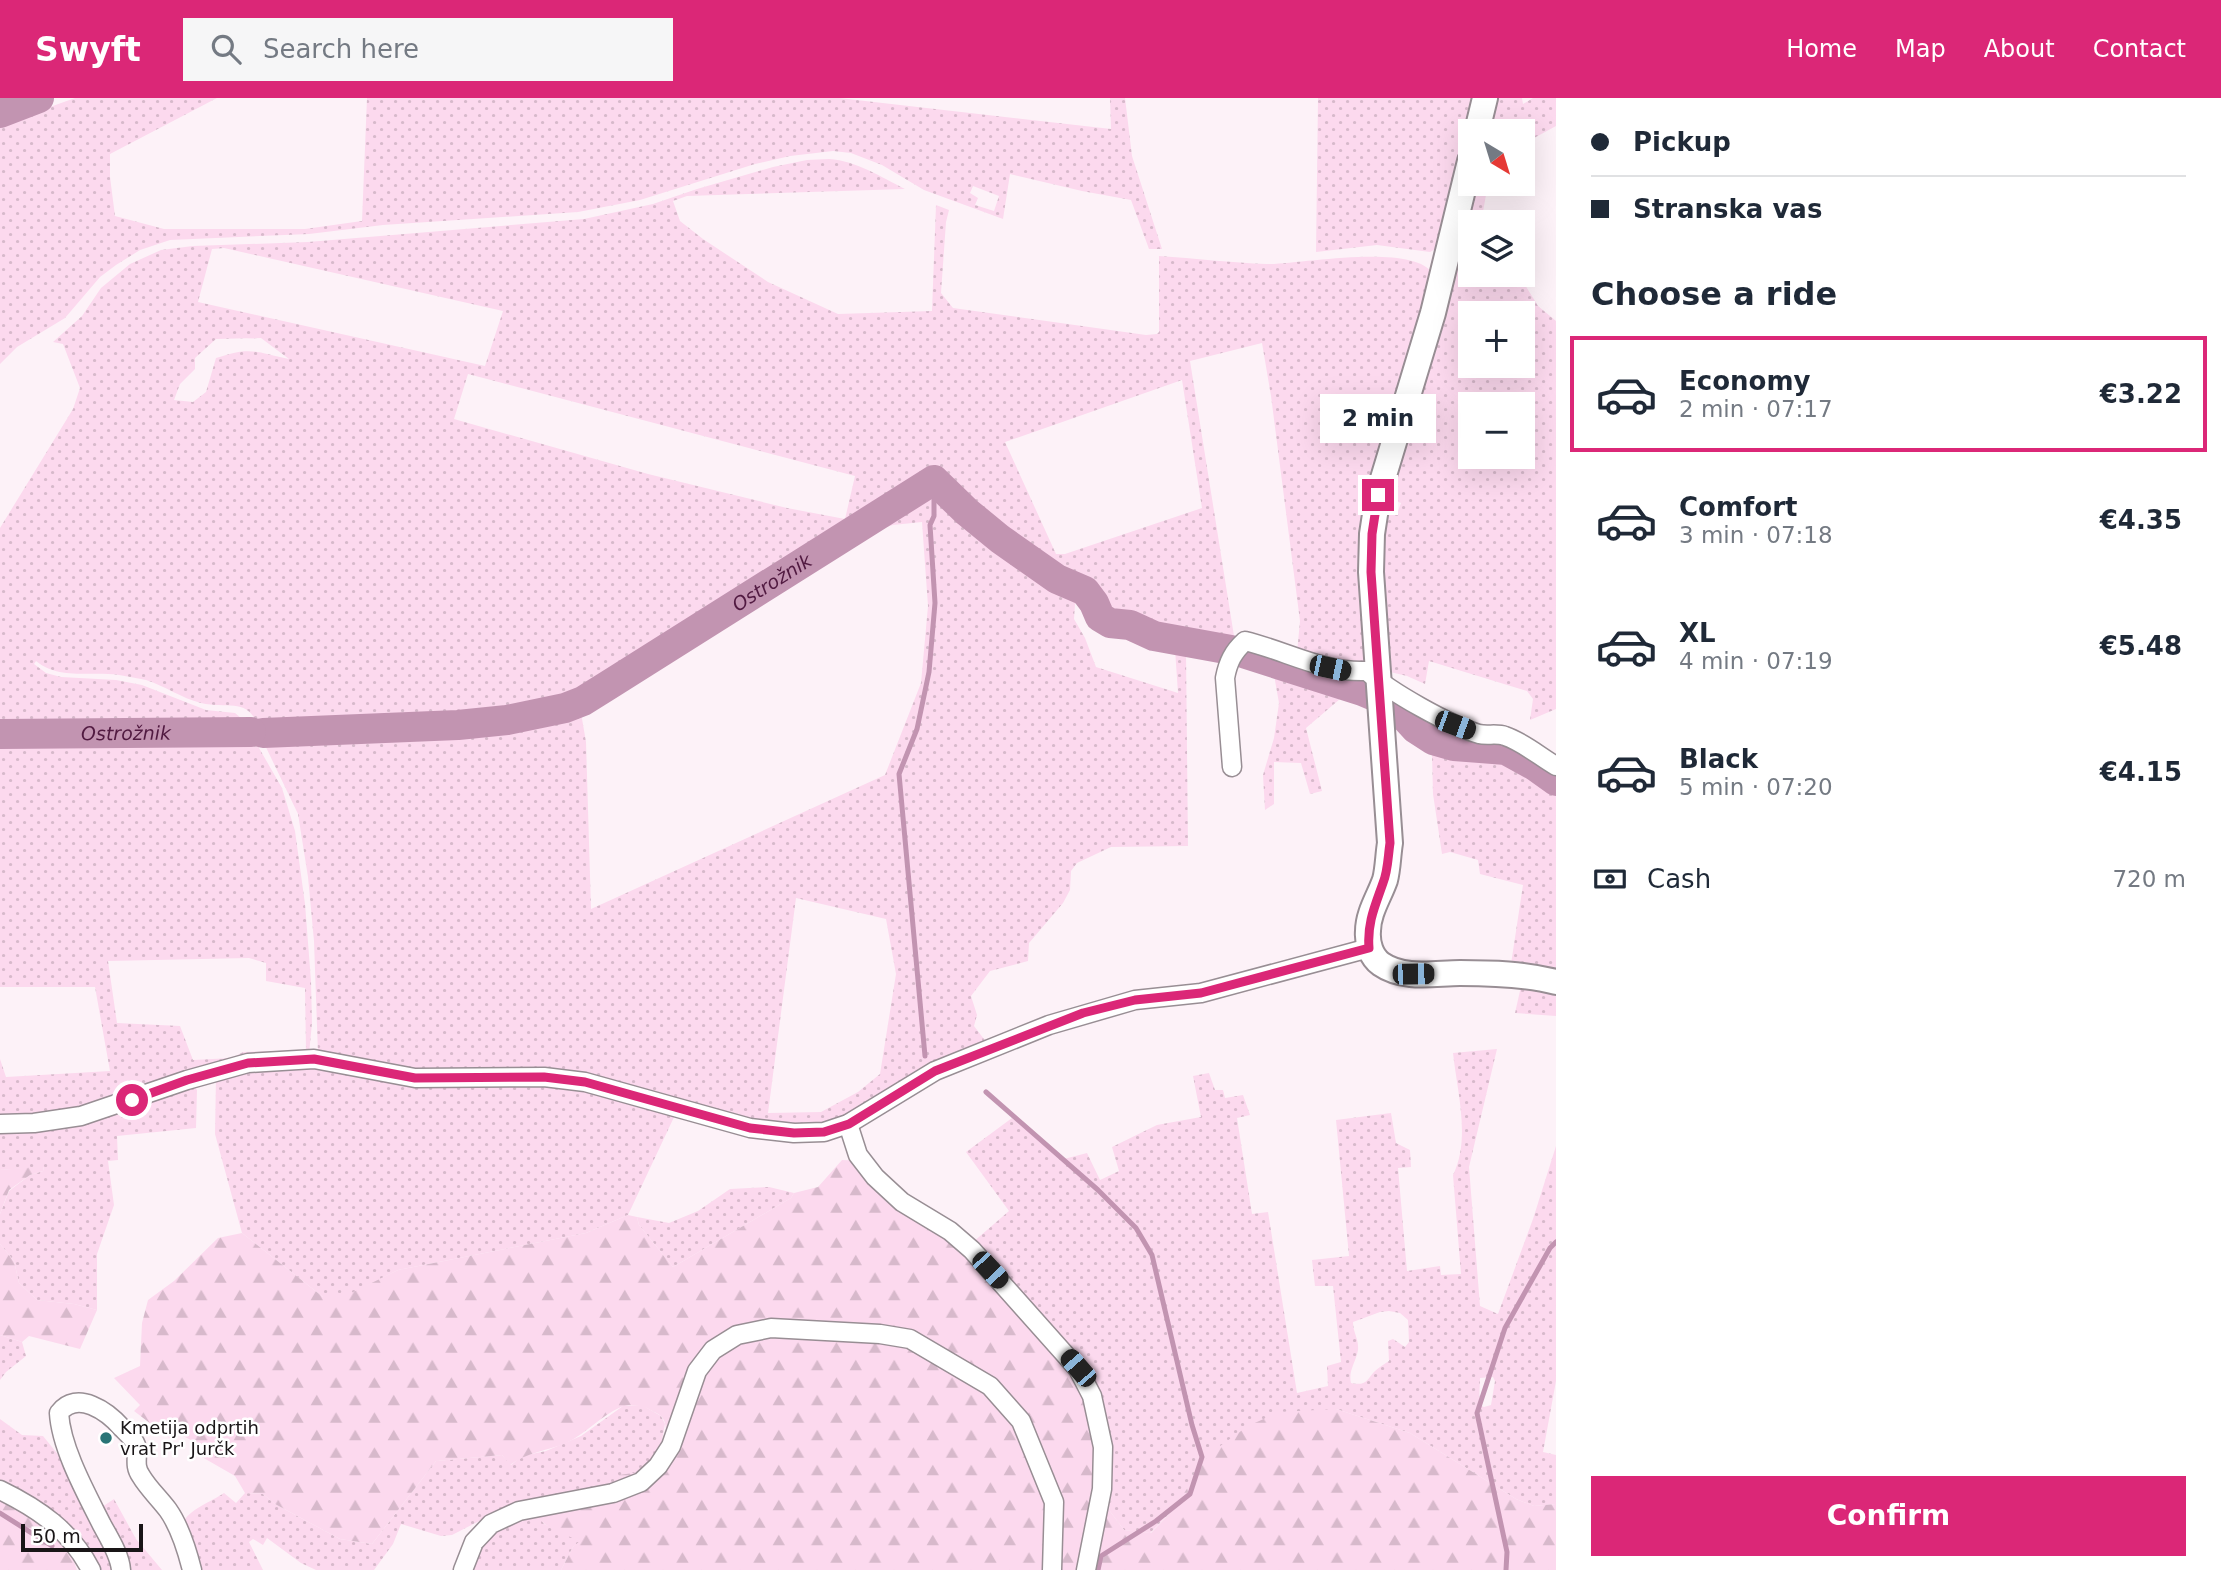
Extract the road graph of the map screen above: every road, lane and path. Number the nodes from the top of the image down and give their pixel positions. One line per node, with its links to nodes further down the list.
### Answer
1 (1485, 98): 2 (street)
2 (1480, 119)
3 (1461, 196): 4 (street)
4 (1378, 692): 5 (street); 6 (street); 7 (street)
5 (1556, 766)
6 (1232, 767)
7 (1369, 948): 8 (street); 10 (street)
8 (1556, 982)
9 (0, 1124): 10 (street)
10 (849, 1124): 17 (street)
11 (0, 1490): 12 (street)
12 (91, 1570)
13 (121, 1570): 14 (street)
14 (192, 1570)
15 (463, 1570): 16 (street)
16 (1052, 1570)
17 (1086, 1570)

